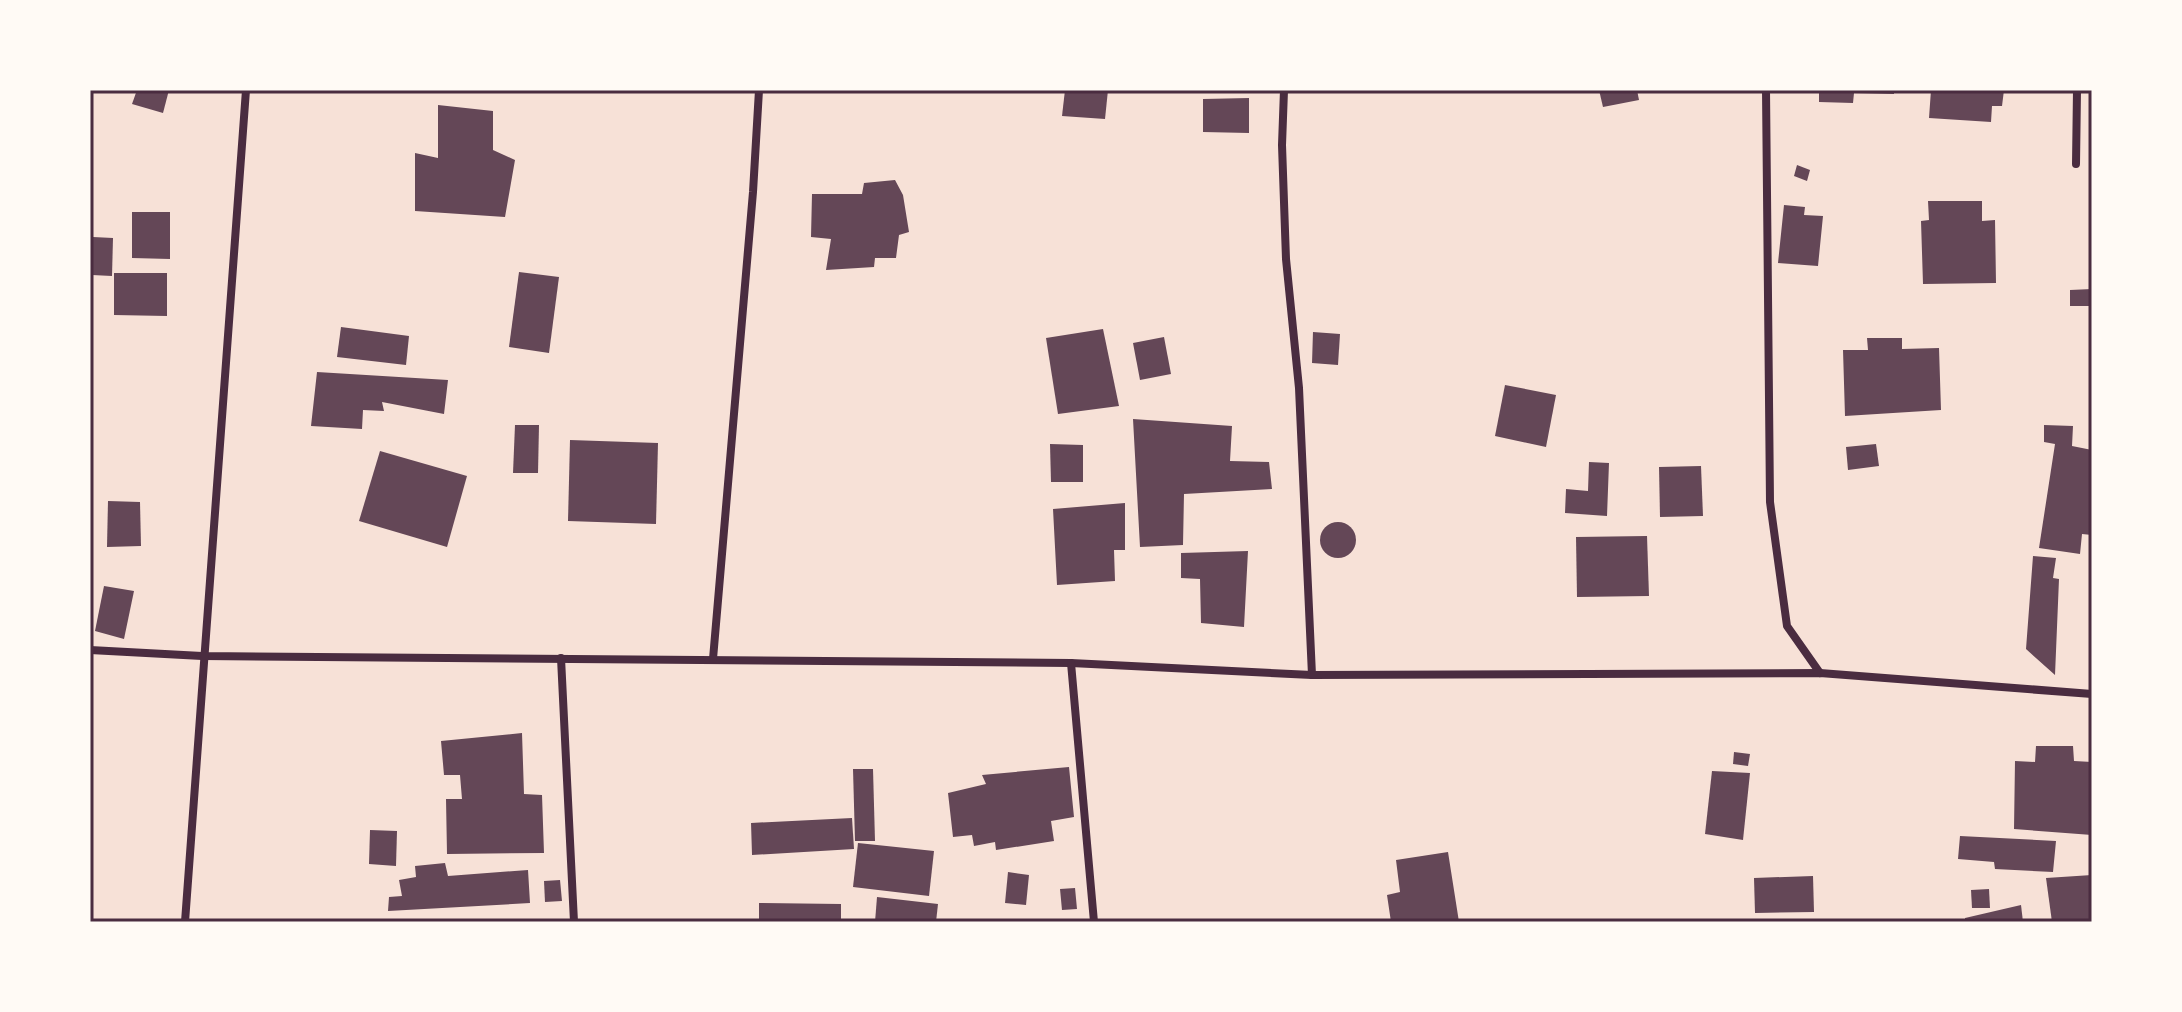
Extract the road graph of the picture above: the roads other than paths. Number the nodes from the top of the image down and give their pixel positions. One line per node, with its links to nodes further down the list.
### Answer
1 (246, 90): 8 (street)
2 (759, 90): 10 (street)
3 (1284, 90): 13 (street)
4 (1766, 90): 12 (street)
5 (2077, 90): 6 (street)
6 (2076, 164)
7 (90, 650): 8 (street)
8 (202, 656): 9 (street); 15 (street)
9 (561, 658): 10 (street); 16 (street)
10 (713, 659): 11 (street)
11 (1071, 663): 13 (street); 17 (street)
12 (1820, 673): 13 (street); 14 (street)
13 (1312, 675)
14 (2092, 694)
15 (185, 922)
16 (574, 922)
17 (1094, 922)

